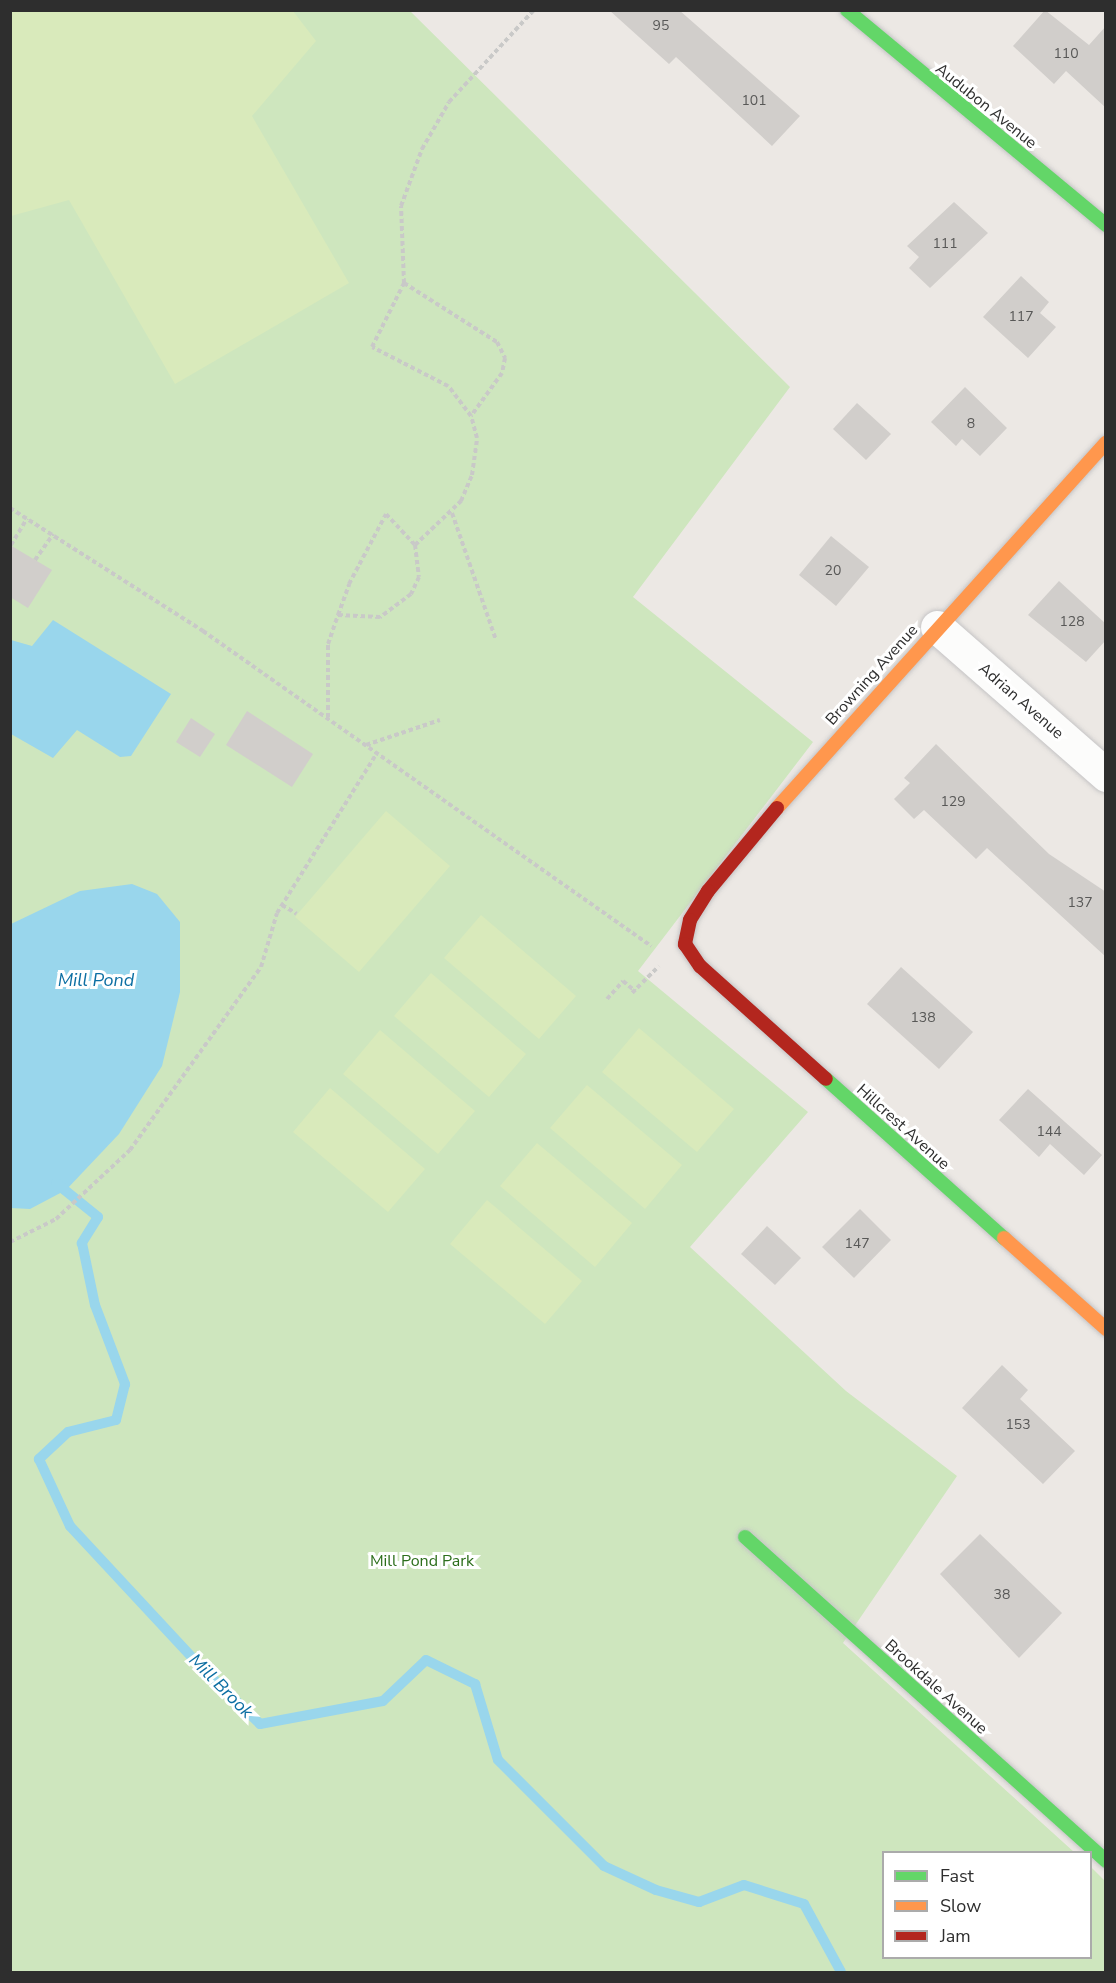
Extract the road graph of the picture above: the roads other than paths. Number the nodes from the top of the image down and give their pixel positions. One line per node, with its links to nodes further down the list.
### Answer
1 (847, 10): 2 (street, Audubon Avenue)
2 (1106, 225)
3 (1106, 442): 4 (street, Browning Avenue)
4 (937, 627): 5 (street, Adrian Avenue); 6 (street, Browning Avenue)
5 (1106, 775)
6 (685, 944): 7 (street, Hillcrest Avenue)
7 (1106, 1329)
8 (745, 1537): 9 (street, Brookdale Avenue)
9 (1106, 1862)

